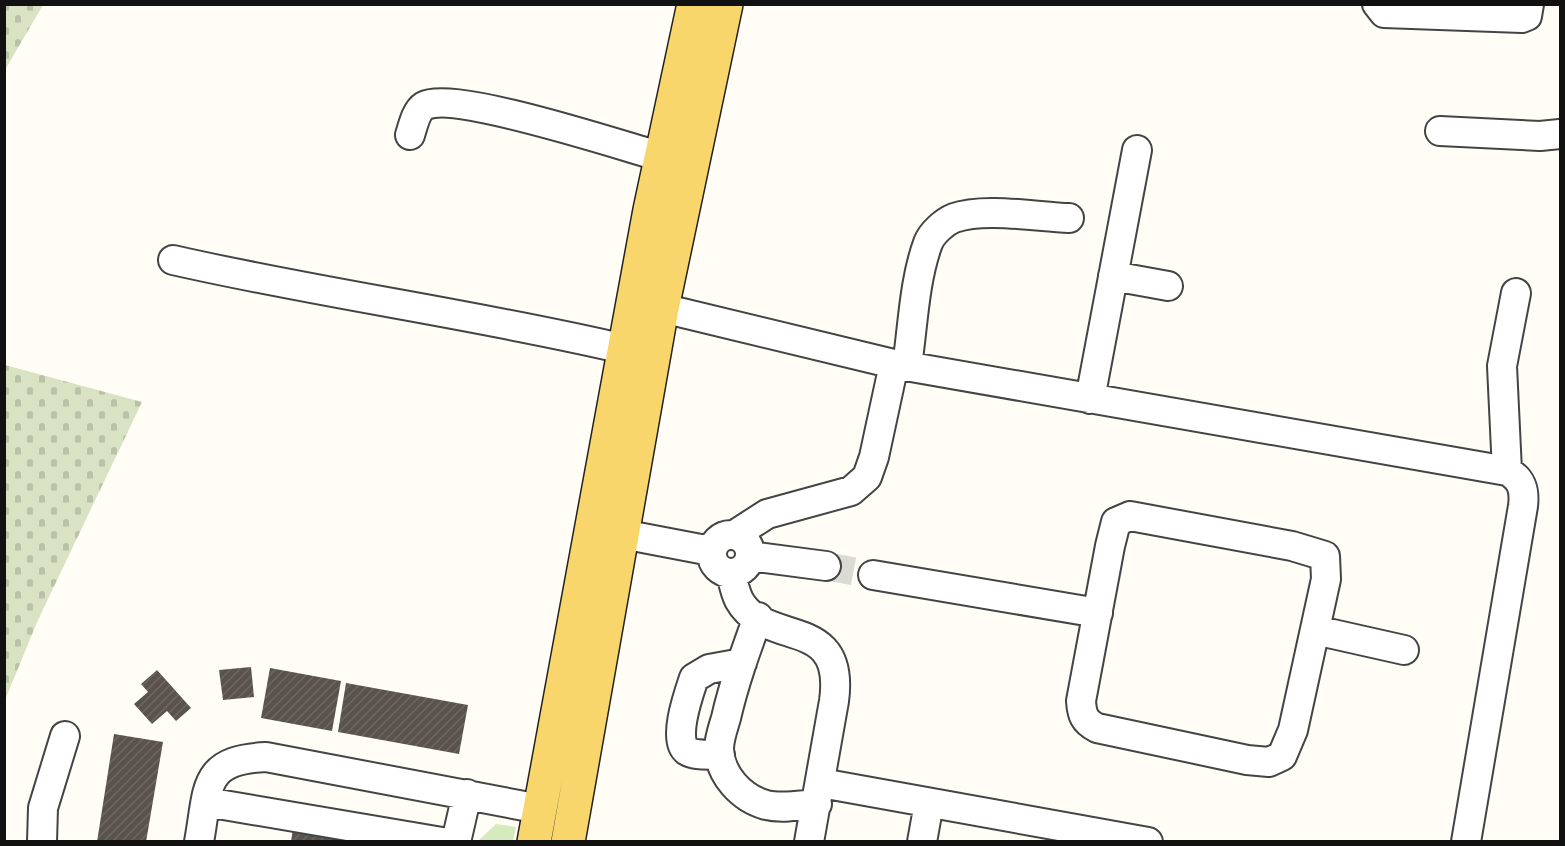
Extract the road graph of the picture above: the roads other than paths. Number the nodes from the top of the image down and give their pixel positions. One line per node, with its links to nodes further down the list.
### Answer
1 (694, 4): 9 (main road)
2 (726, 4): 15 (main road)
3 (1377, 4): 4 (street)
4 (1529, 4)
5 (1440, 131): 6 (street)
6 (1560, 134)
7 (410, 135): 9 (street)
8 (1137, 150): 12 (street)
9 (662, 157): 16 (main road)
10 (1070, 218): 17 (street)
11 (172, 260): 16 (street)
12 (1113, 276): 13 (street); 18 (street)
13 (1168, 286)
14 (1516, 293): 19 (street)
15 (662, 308): 17 (street); 20 (main road)
16 (624, 349): 35 (main road)
17 (900, 365): 18 (street); 21 (street)
18 (1090, 399): 19 (street)
19 (1507, 471): 48 (street)
20 (622, 534): 21 (street); 44 (main road)
21 (739, 555): 22 (street); 25 (street)
22 (826, 566)
23 (873, 575): 24 (street)
24 (1098, 612): 26 (street); 26 (street)
25 (758, 617): 28 (street); 31 (street)
26 (1315, 630): 27 (street)
27 (1404, 650)
28 (742, 663): 30 (street); 30 (street)
29 (65, 736): 39 (street)
30 (720, 755): 31 (street)
31 (819, 793): 34 (street); 45 (street)
32 (467, 794): 33 (street); 35 (street); 42 (street)
33 (206, 802): 36 (street); 40 (street)
34 (929, 803): 46 (street); 47 (street)
35 (540, 809): 43 (main road)
36 (318, 831): 37 (street)
37 (362, 835): 38 (street)
38 (404, 838): 41 (street)
39 (42, 842)
40 (200, 842)
41 (442, 842)
42 (456, 842)
43 (534, 842)
44 (568, 842)
45 (809, 842)
46 (922, 842)
47 (1148, 842)
48 (1466, 842)

